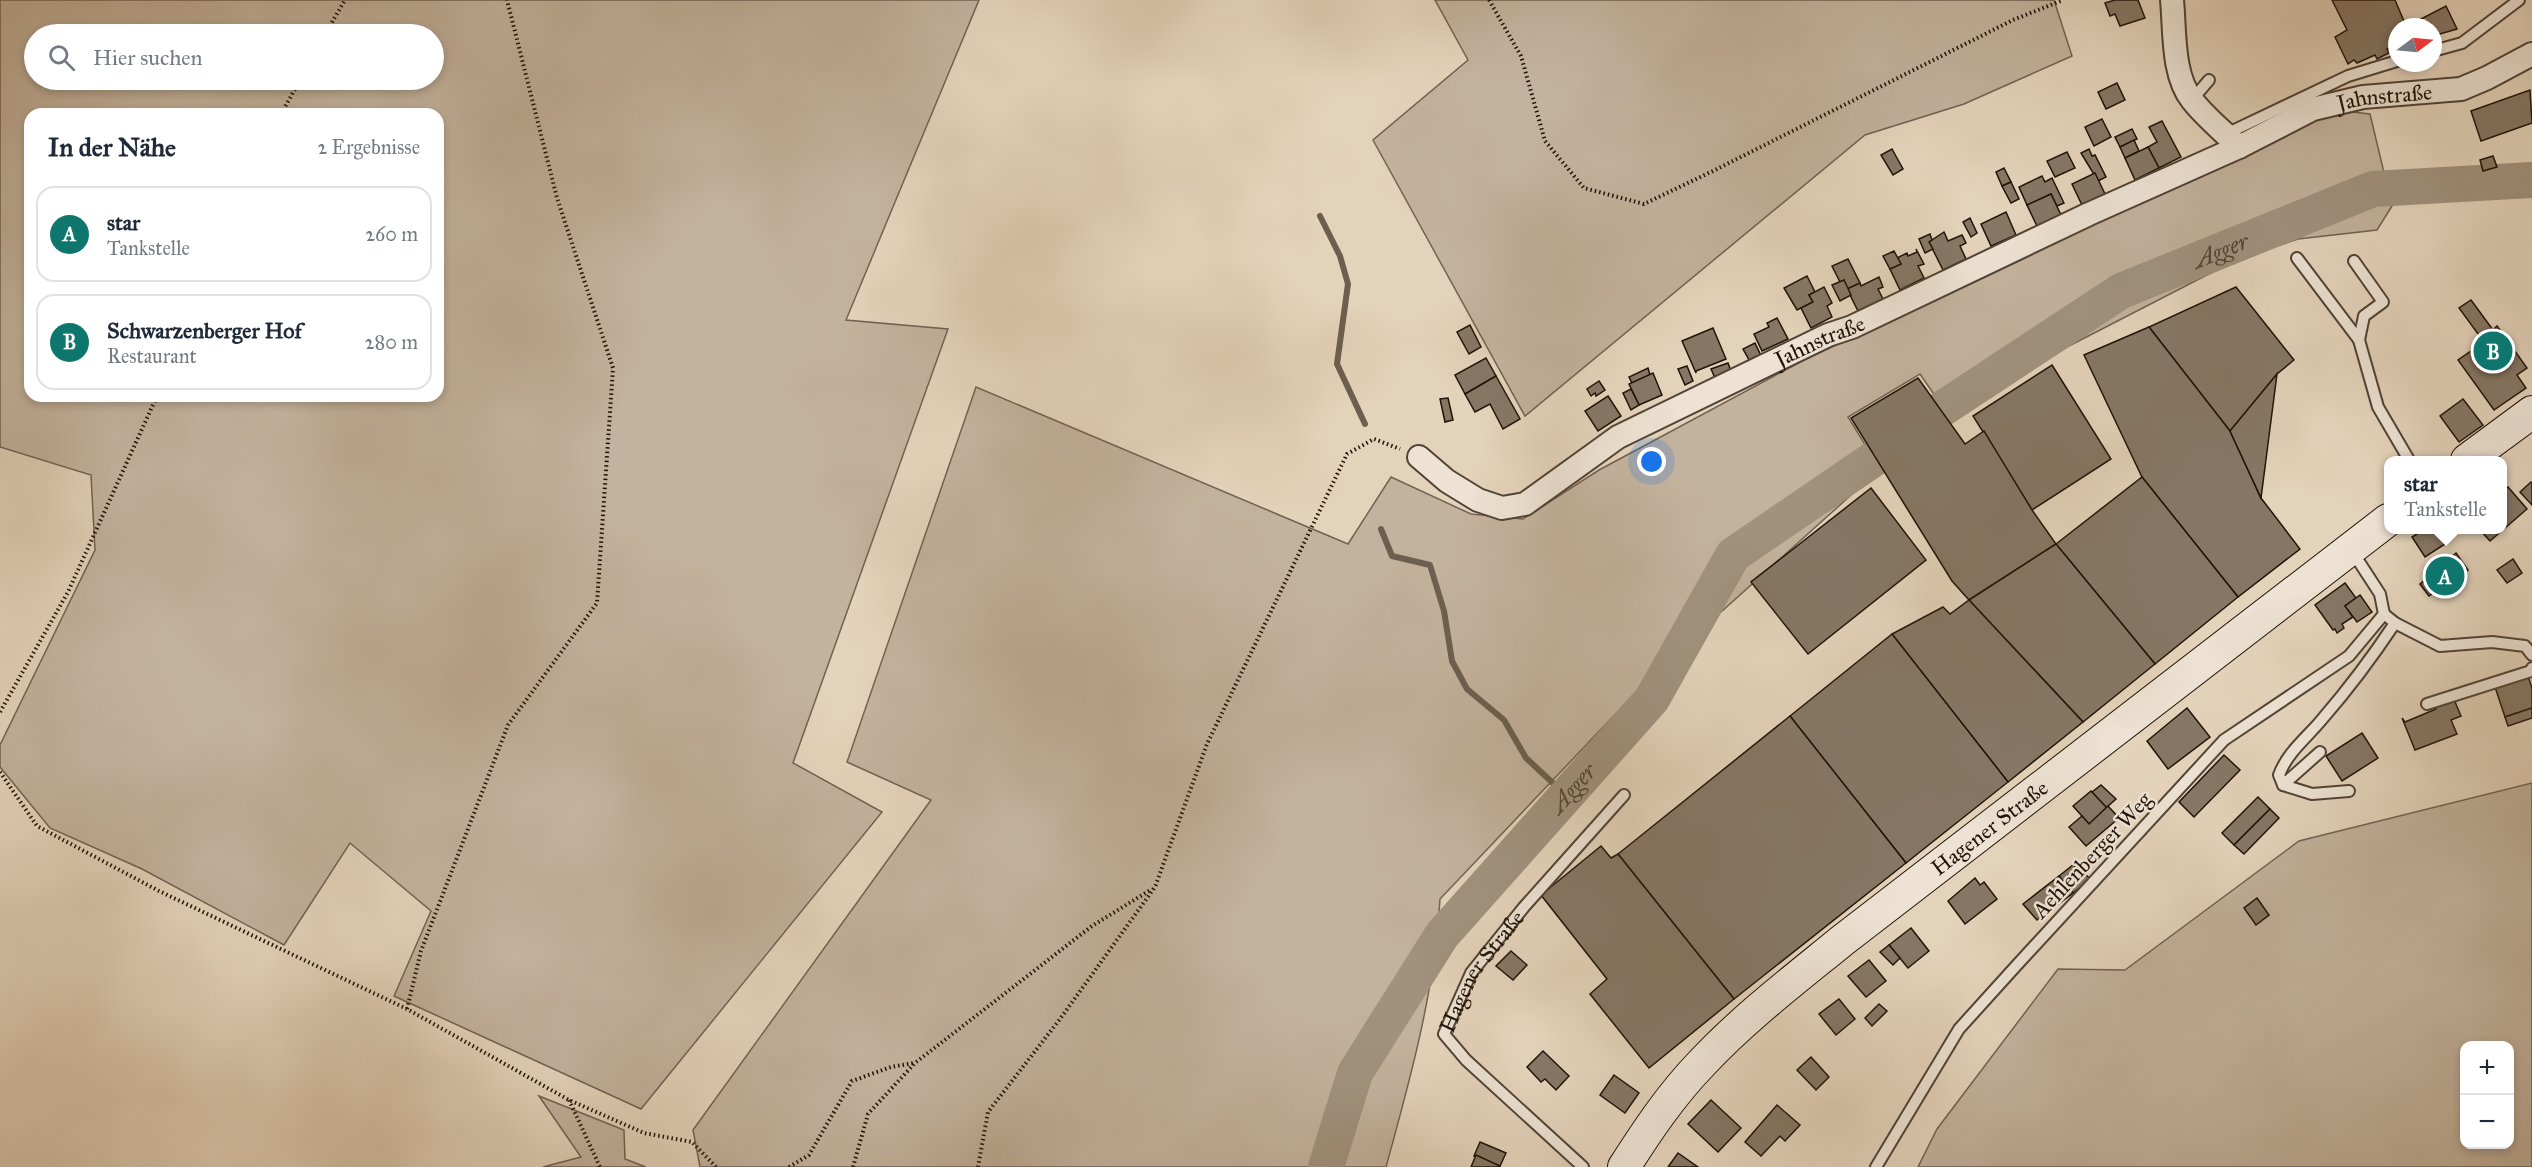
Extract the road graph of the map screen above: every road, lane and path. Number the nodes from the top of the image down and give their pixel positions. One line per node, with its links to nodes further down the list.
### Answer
1 (345, 0): 7 (path)
2 (507, 0): 38 (path)
3 (1489, 0): 4 (path)
4 (2062, 0)
5 (2172, 0): 13 (street)
6 (2519, 0): 8 (lane)
7 (331, 24)
8 (2442, 49)
9 (2532, 54): 15 (street, Jahnstraße)
10 (2388, 64): 15 (lane)
11 (2209, 80): 13 (lane)
12 (294, 90): 14 (path)
13 (2192, 100): 15 (street)
14 (284, 108)
15 (2233, 140): 23 (street, Jahnstraße)
16 (2297, 258): 18 (lane)
17 (2354, 261): 18 (lane)
18 (2359, 340): 21 (lane)
19 (154, 402): 31 (path)
20 (2532, 412): 22 (main road)
21 (2407, 456)
22 (2472, 456)
23 (1419, 457): 37 (path)
24 (2384, 523): 25 (main road, Hagener Straße)
25 (2350, 548): 26 (lane); 47 (main road, Hagener Straße)
26 (2384, 614): 27 (lane); 48 (lane, Aehlenberger Weg)
27 (2395, 623): 28 (lane); 34 (lane)
28 (2532, 655)
29 (2532, 668): 30 (lane)
30 (2427, 704)
31 (0, 712)
32 (2320, 752): 34 (lane)
33 (0, 772): 38 (path)
34 (2283, 785): 35 (lane)
35 (2349, 791)
36 (1624, 795): 46 (lane, Hagener Straße)
37 (1155, 887): 39 (path); 45 (path)
38 (407, 1009): 40 (path)
39 (915, 1063): 43 (path); 44 (path)
40 (569, 1100): 41 (path); 42 (path)
41 (599, 1167)
42 (716, 1167)
43 (789, 1167)
44 (853, 1167)
45 (978, 1167)
46 (1583, 1167)
47 (1624, 1167)
48 (1876, 1167)

